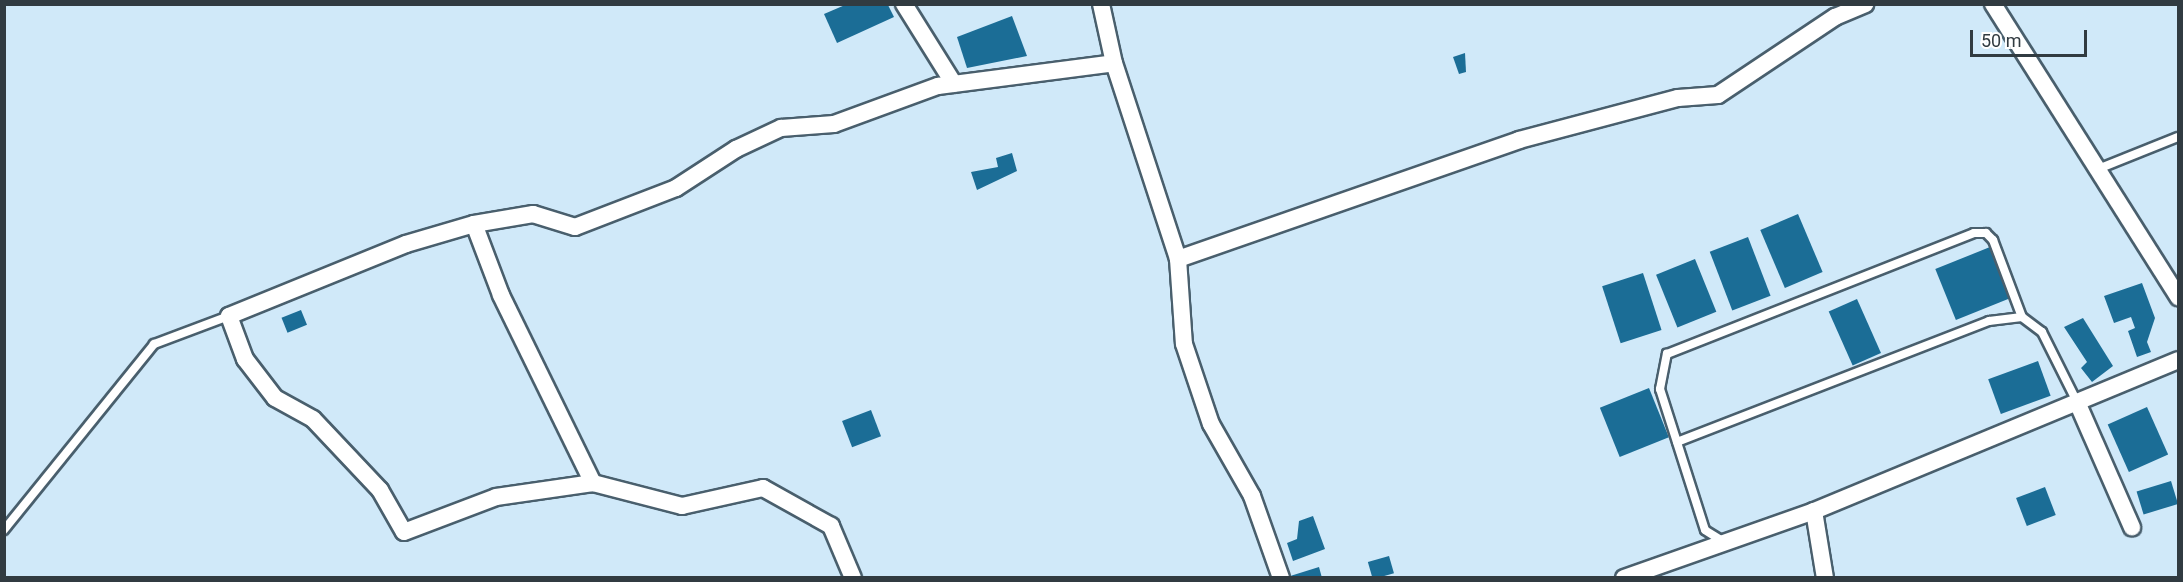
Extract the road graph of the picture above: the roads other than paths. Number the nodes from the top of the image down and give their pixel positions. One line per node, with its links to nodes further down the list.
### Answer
1 (904, 4): 6 (street)
2 (1101, 4): 5 (street)
3 (1865, 4): 10 (street)
4 (1993, 4): 8 (street)
5 (1114, 63): 6 (street); 10 (street)
6 (954, 84): 9 (street)
7 (2178, 137): 8 (lane)
8 (2098, 169): 11 (street)
9 (474, 224): 12 (street); 17 (street)
10 (1178, 259): 23 (street)
11 (2178, 297)
12 (229, 316): 17 (street); 20 (lane)
13 (2022, 317): 15 (lane); 16 (lane); 16 (lane)
14 (2178, 360): 15 (street)
15 (2077, 402): 18 (street); 19 (street)
16 (1677, 442): 21 (lane)
17 (593, 483): 22 (street)
18 (1814, 511): 21 (street); 25 (street)
19 (2132, 527)
20 (4, 531)
21 (1725, 542): 24 (street)
22 (853, 578)
23 (1281, 578)
24 (1624, 578)
25 (1825, 578)

